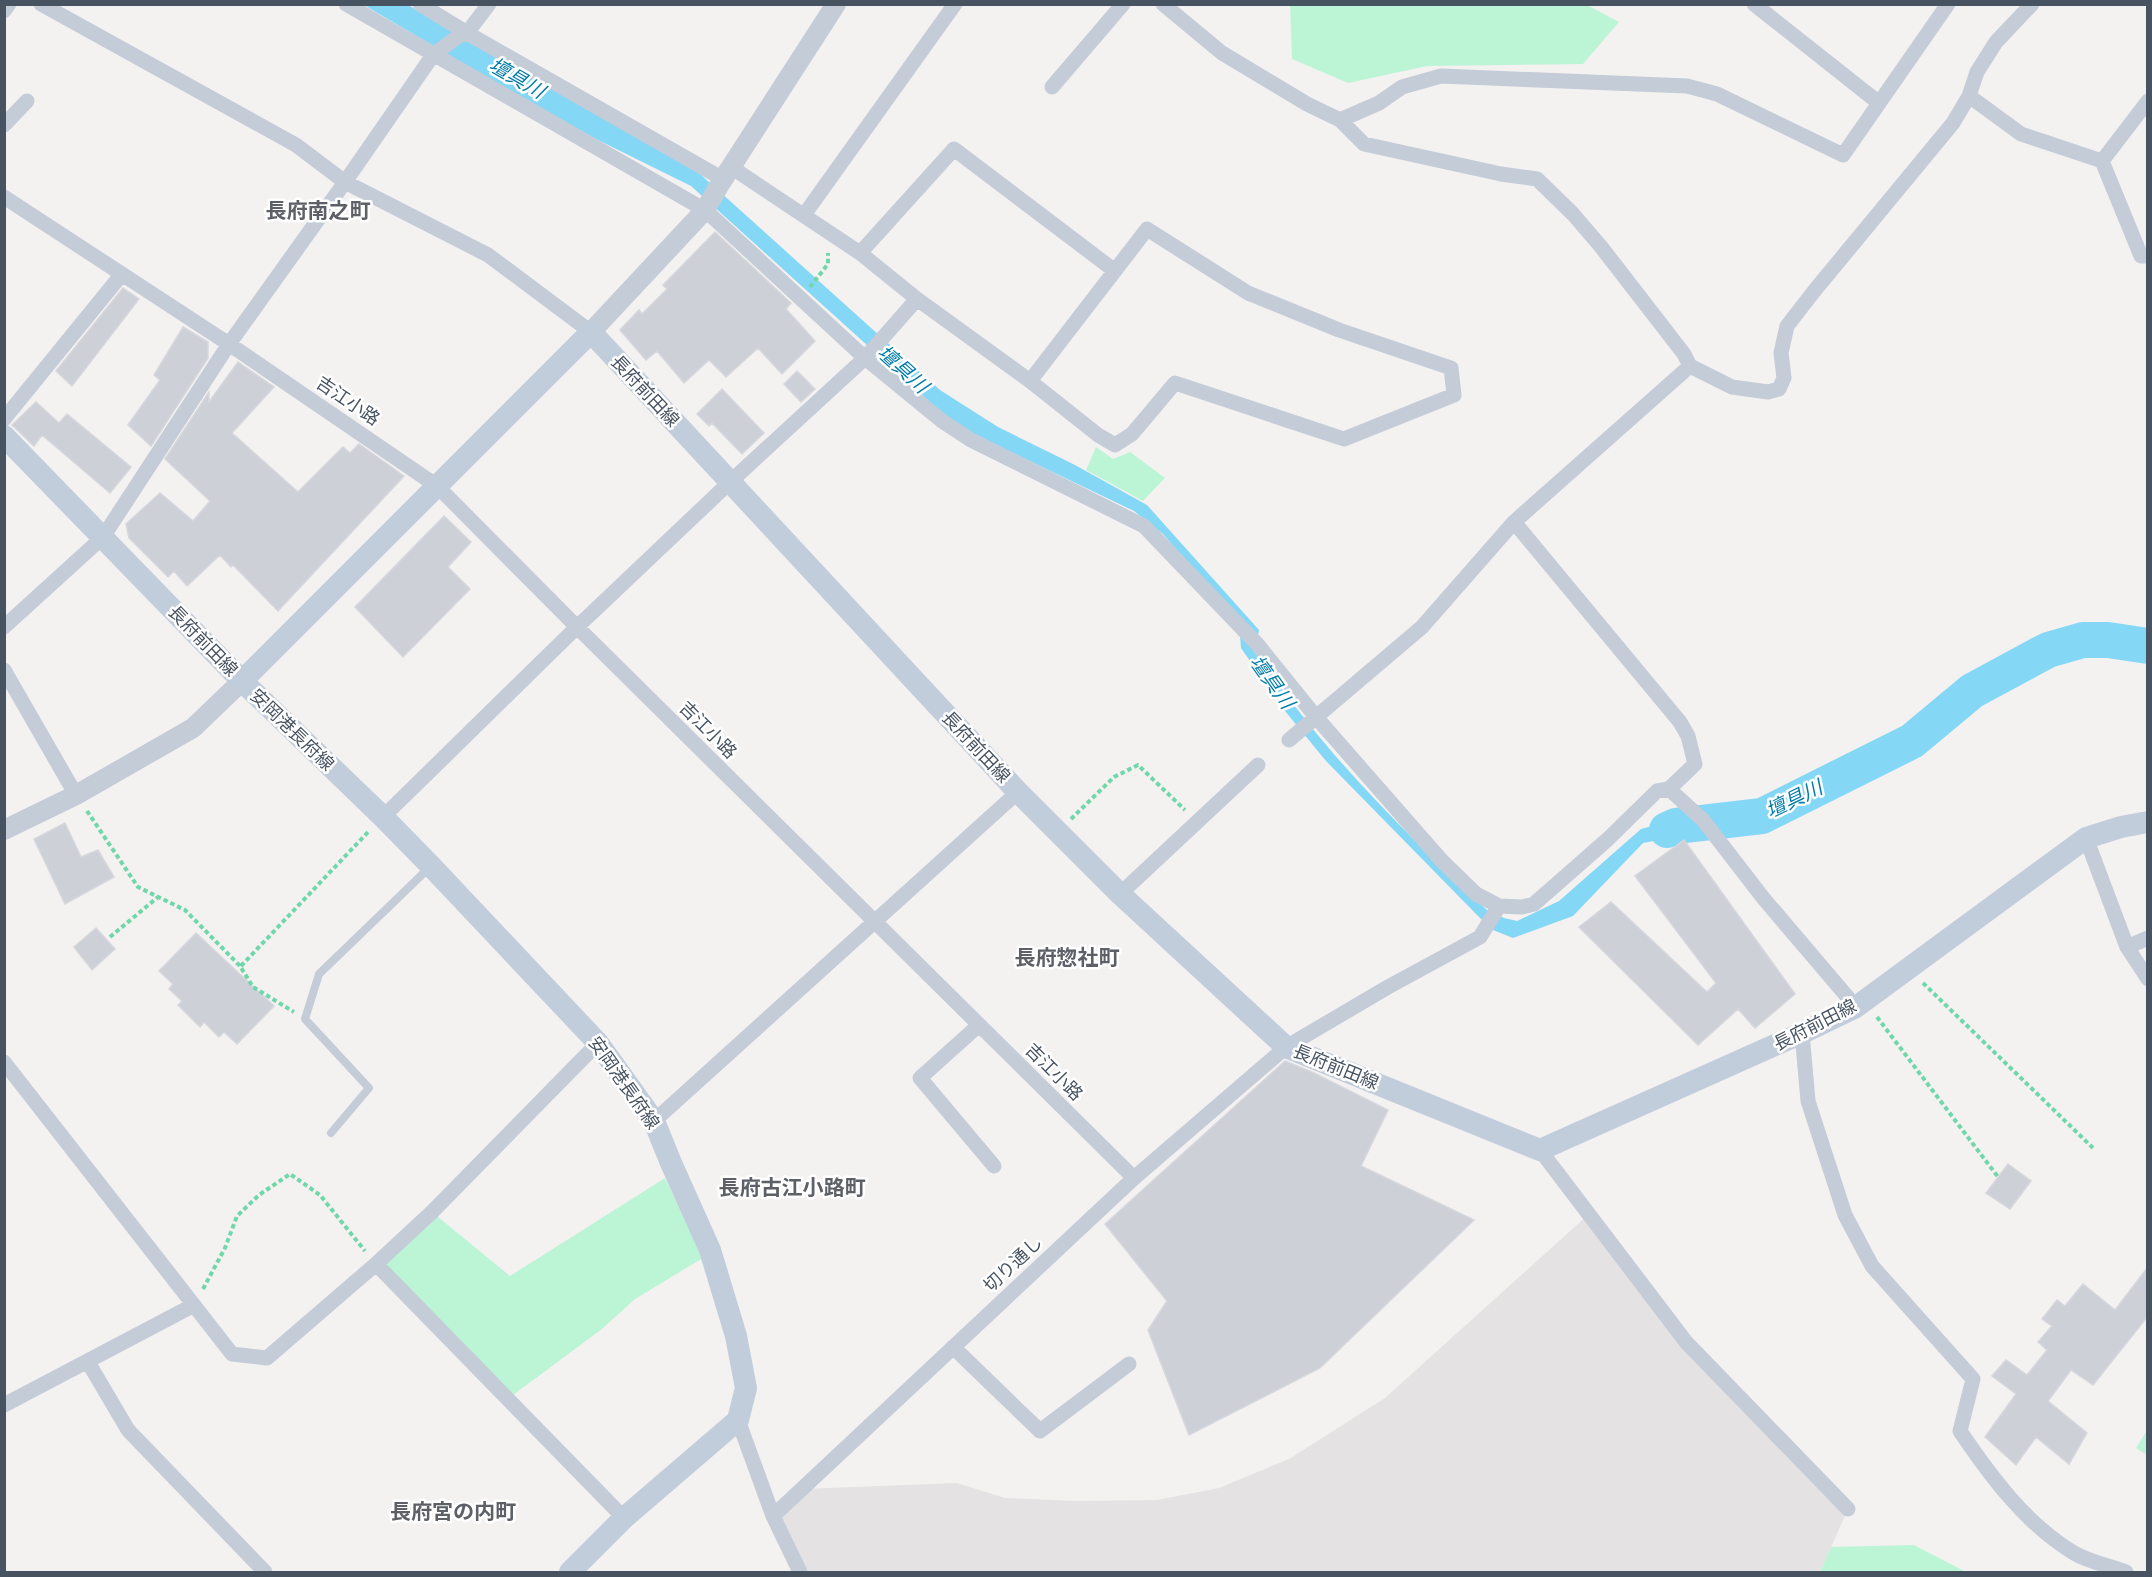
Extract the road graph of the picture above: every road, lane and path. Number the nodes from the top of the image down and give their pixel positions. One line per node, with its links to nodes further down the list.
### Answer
1 (9, 4): 13 (street)
2 (41, 4): 24 (street)
3 (346, 4): 15 (street)
4 (420, 4): 14 (street)
5 (489, 4): 14 (street)
6 (836, 4): 25 (street)
7 (955, 4): 27 (street)
8 (1124, 4): 16 (street)
9 (1163, 4): 21 (street)
10 (1754, 4): 20 (street)
11 (2032, 4): 17 (street)
12 (1945, 6): 20 (street)
13 (4, 11)
14 (464, 34): 15 (street); 25 (street)
15 (435, 53): 24 (street); 25 (street)
16 (1052, 87)
17 (1969, 96): 23 (street); 36 (street)
18 (2148, 100): 23 (street)
19 (27, 101): 22 (street)
20 (1879, 103): 21 (street)
21 (1340, 120): 36 (street)
22 (4, 125)
23 (2102, 161): 29 (street)
24 (345, 182): 33 (street); 34 (street)
25 (717, 190): 27 (street); 33 (street); 35 (street)
26 (4, 197): 31 (street, 吉江小路)
27 (804, 215): 28 (street)
28 (860, 253): 30 (street); 32 (street)
29 (2148, 256)
30 (1114, 271): 37 (street); 37 (street)
31 (122, 274): 34 (street, 吉江小路); 38 (street)
32 (918, 298): 35 (street); 37 (street)
33 (591, 332): 40 (main road, 長府前田線); 41 (main road, 長府前田線)
34 (229, 344): 41 (street, 吉江小路); 43 (street)
35 (868, 355): 40 (street); 48 (street)
36 (1690, 366): 42 (street)
37 (1030, 381)
38 (4, 419)
39 (4, 436): 43 (main road, 長府前田線)
40 (730, 482): 45 (street); 51 (main road, 長府前田線)
41 (437, 486): 45 (street, 吉江小路); 47 (main road, 長府前田線)
42 (1514, 522): 48 (street); 50 (street)
43 (103, 537): 44 (street); 47 (main road, 長府前田線)
44 (4, 627)
45 (577, 627): 53 (street); 63 (street, 吉江小路)
46 (4, 670): 52 (street)
47 (242, 681): 52 (street); 53 (main road, 安岡港長府線)
48 (1303, 728): 62 (street)
49 (1258, 765): 54 (street)
50 (1669, 789): 62 (street); 70 (street)
51 (1018, 792): 57 (main road, 長府前田線); 63 (street)
52 (76, 795): 56 (street); 61 (path)
53 (383, 817): 59 (main road, 安岡港長府線); 67 (path)
54 (1196, 821): 57 (path); 60 (street)
55 (2148, 822): 58 (main road, 長府前田線)
56 (4, 830)
57 (1058, 832): 60 (main road, 長府前田線)
58 (2086, 838): 66 (street); 68 (main road, 長府前田線)
59 (431, 866): 71 (lane); 74 (main road, 安岡港長府線)
60 (1120, 894): 75 (main road, 長府前田線)
61 (158, 897): 64 (path); 67 (path)
62 (1499, 906): 75 (street, 切り通し)
63 (873, 921): 72 (street, 吉江小路); 77 (street)
64 (110, 937)
65 (2148, 938): 66 (street)
66 (2127, 947): 69 (street)
67 (240, 966): 71 (path)
68 (1908, 968): 70 (main road, 長府前田線); 79 (path)
69 (2148, 979)
70 (1860, 1003): 73 (main road, 長府前田線); 82 (path)
71 (305, 1019): 78 (lane)
72 (979, 1025): 81 (street); 83 (street, 吉江小路)
73 (1802, 1033): 80 (main road, 長府前田線); 97 (street)
74 (598, 1043): 77 (main road, 安岡港長府線); 84 (street)
75 (1286, 1047): 80 (main road, 長府前田線); 83 (street, 切り通し)
76 (4, 1062): 85 (street)
77 (654, 1121): 90 (main road, 安岡港長府線)
78 (331, 1133)
79 (2093, 1148)
80 (1540, 1150): 91 (street)
81 (994, 1166)
82 (1998, 1177)
83 (1134, 1178): 86 (street, 切り通し)
84 (376, 1264): 85 (street); 85 (path); 93 (street)
85 (194, 1305): 87 (street)
86 (953, 1347): 88 (street); 92 (street, 切り通し)
87 (88, 1362): 89 (street); 94 (street)
88 (1129, 1364)
89 (4, 1405)
90 (738, 1420): 92 (street); 93 (main road)
91 (1848, 1509)
92 (773, 1516): 96 (street)
93 (624, 1518): 95 (main road)
94 (265, 1572)
95 (570, 1572)
96 (800, 1572)
97 (2126, 1572)

